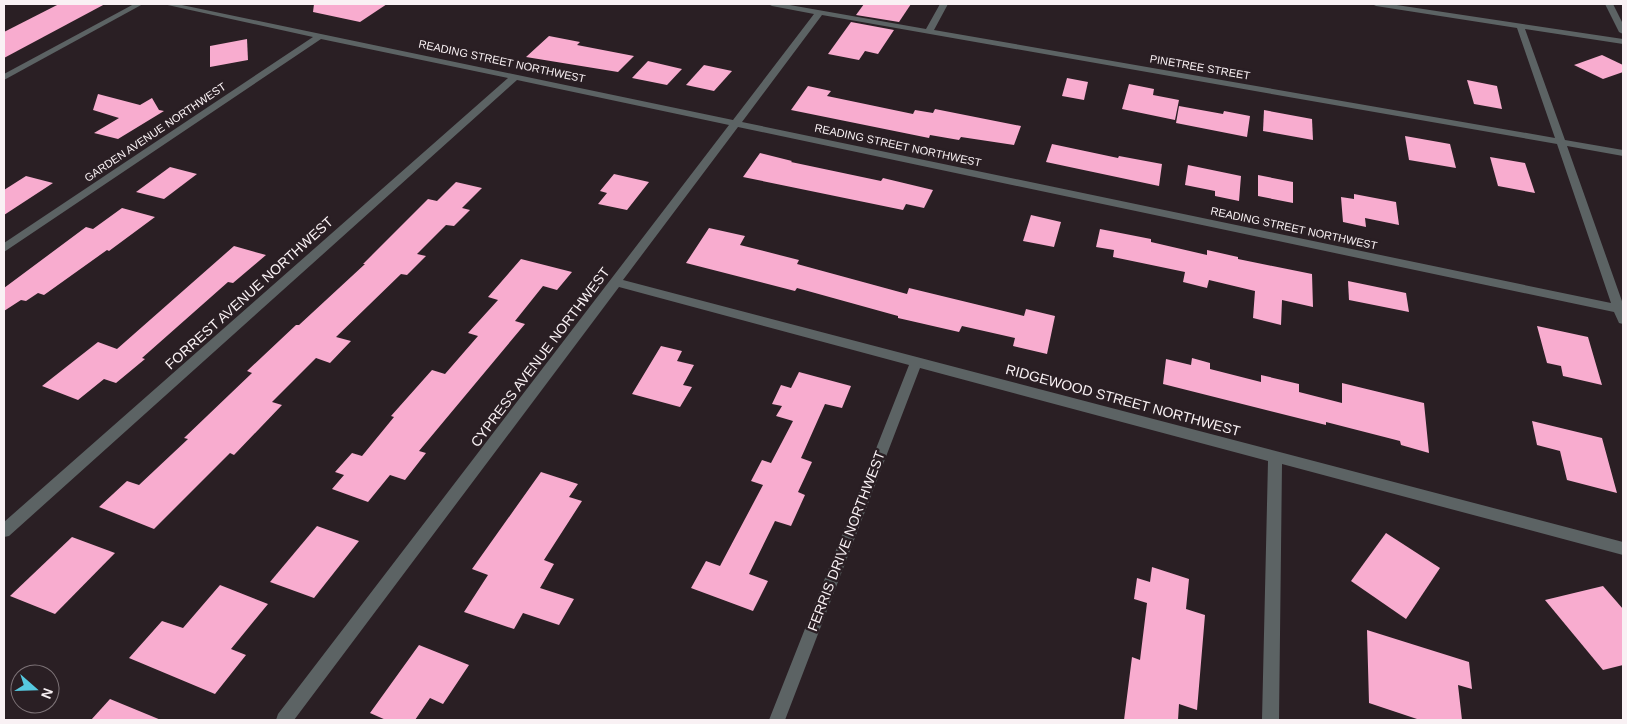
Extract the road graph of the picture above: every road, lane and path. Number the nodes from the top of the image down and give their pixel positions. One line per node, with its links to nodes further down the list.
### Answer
1 (139, 4): 14 (street)
2 (167, 4): 12 (street, READING STREET NORTHWEST)
3 (772, 4): 8 (street, PINETREE STREET)
4 (944, 4): 10 (street)
5 (1376, 4): 7 (street)
6 (1609, 4): 11 (street)
7 (1388, 5): 9 (street)
8 (820, 12): 10 (street, PINETREE STREET); 16 (street, CYPRESS AVENUE NORTHWEST)
9 (1520, 25): 13 (street); 17 (street)
10 (929, 31): 17 (street, PINETREE STREET)
11 (1623, 32)
12 (320, 36): 15 (street, READING STREET NORTHWEST); 19 (street, GARDEN AVENUE NORTHWEST)
13 (1623, 41)
14 (4, 77)
15 (515, 77): 16 (street, READING STREET NORTHWEST); 25 (street, FORREST AVENUE NORTHWEST)
16 (736, 123): 20 (street, CYPRESS AVENUE NORTHWEST); 21 (street, READING STREET NORTHWEST)
17 (1561, 142): 18 (street, PINETREE STREET); 21 (street)
18 (1623, 152)
19 (4, 248)
20 (615, 282): 23 (street, RIDGEWOOD STREET NORTHWEST); 27 (street, CYPRESS AVENUE NORTHWEST)
21 (1621, 310): 22 (street)
22 (1623, 320)
23 (916, 362): 24 (street, RIDGEWOOD STREET NORTHWEST); 28 (street, FERRIS DRIVE NORTHWEST)
24 (1275, 457): 26 (street, RIDGEWOOD STREET NORTHWEST); 29 (street)
25 (4, 531)
26 (1623, 549)
27 (284, 720)
28 (777, 720)
29 (1270, 720)

